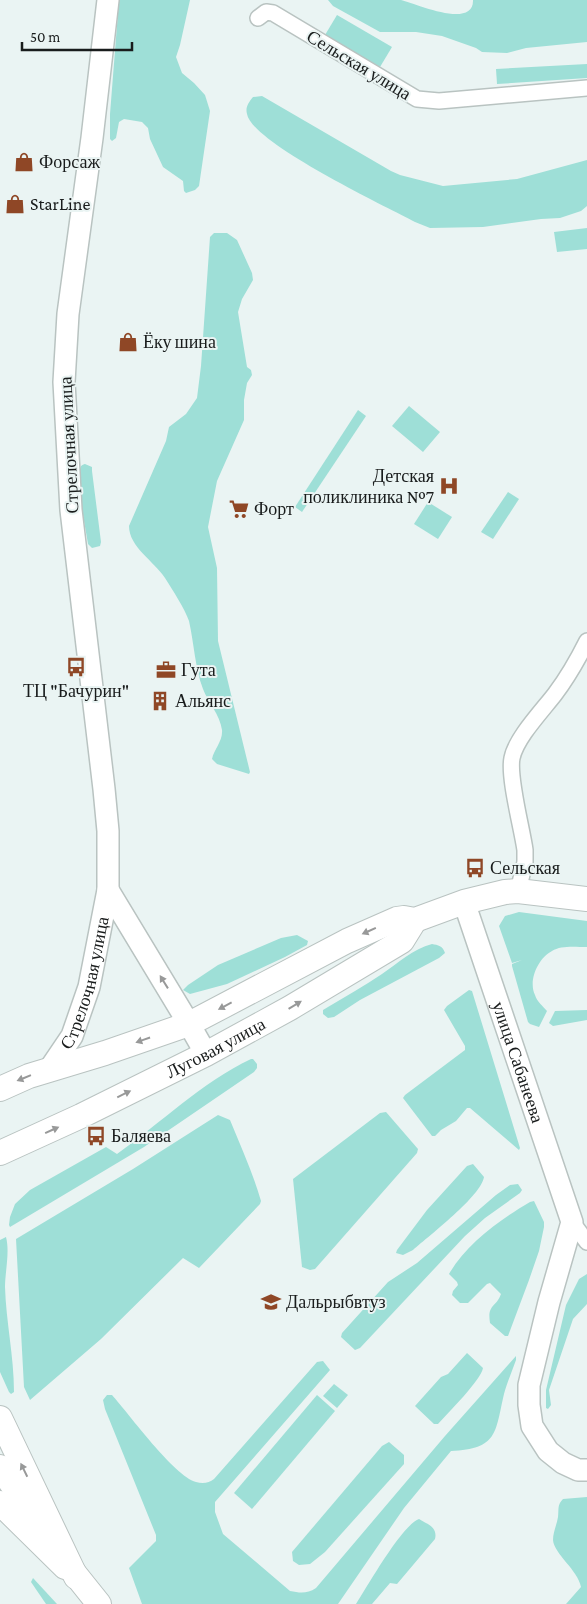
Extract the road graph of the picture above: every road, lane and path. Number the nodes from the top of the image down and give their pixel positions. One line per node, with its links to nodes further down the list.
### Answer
1 (108, 0): 5 (main road, Стрелочная улица)
2 (258, 18): 3 (street, Сельская улица)
3 (587, 88)
4 (587, 641): 6 (street)
5 (108, 890): 10 (main road, Стрелочная улица, one-way to 5); 12 (main road, Стрелочная улица)
6 (518, 891): 7 (main road, Луговая улица); 8 (main road, Луговая улица)
7 (587, 898)
8 (464, 902): 9 (main road, Луговая улица); 17 (main road, улица Сабанеева)
9 (415, 920): 10 (main road, Луговая улица, one-way to 10); 11 (main road, Луговая улица, one-way to 9)
10 (189, 1024): 11 (main road, Стрелочная улица); 12 (main road, Луговая улица, one-way to 12)
11 (206, 1054): 14 (main road, Луговая улица, one-way to 11)
12 (50, 1070): 13 (main road, Луговая улица, one-way to 13)
13 (0, 1089)
14 (22, 1143): 15 (main road, Луговая улица); 16 (main road)
15 (0, 1153)
16 (0, 1172)
17 (572, 1222): 18 (street, улица Сабанеева); 21 (main road)
18 (587, 1242)
19 (0, 1418): 23 (main road, one-way to 19)
20 (0, 1467): 23 (main road)
21 (587, 1470)
22 (0, 1502): 23 (main road)
23 (76, 1577): 24 (main road)
24 (99, 1604)

